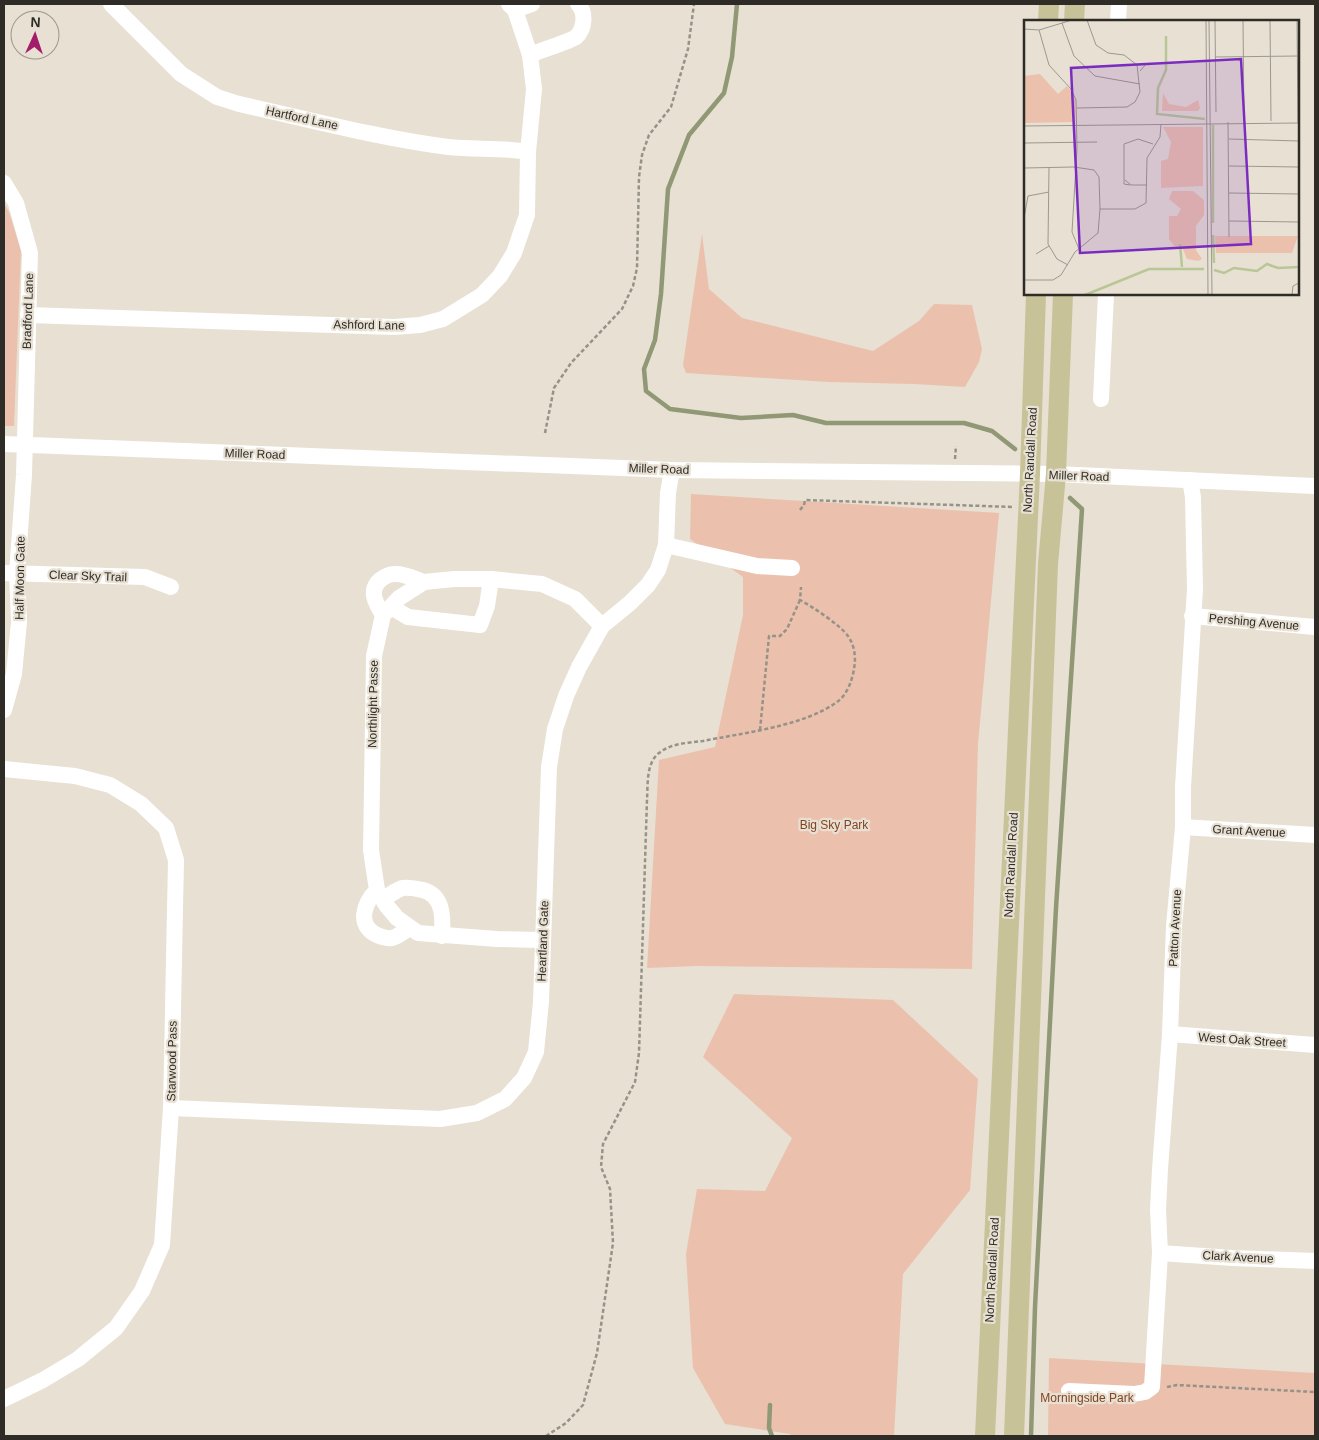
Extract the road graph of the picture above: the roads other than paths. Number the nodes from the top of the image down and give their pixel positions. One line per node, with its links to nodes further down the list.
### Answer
1 (111, 4): 12 (street, Hartford Lane)
2 (532, 4): 7 (street)
3 (578, 4): 11 (street)
4 (1049, 4): 8 (main road)
5 (1075, 4): 9 (main road)
6 (1119, 4): 10 (street)
7 (512, 7): 11 (street, Ashford Lane)
8 (1048, 20)
9 (1074, 20)
10 (1118, 20)
11 (530, 55): 12 (street, Ashford Lane)
12 (528, 152): 17 (street, Ashford Lane)
13 (4, 183): 17 (street, Bradford Lane)
14 (1036, 295): 22 (main road, North Randall Road)
15 (1063, 295): 23 (main road, North Randall Road)
16 (1106, 295): 18 (street)
17 (28, 315): 20 (street, Bradford Lane)
18 (1101, 398)
19 (4, 444): 20 (street, Miller Road)
20 (24, 444): 21 (street, Miller Road); 28 (street, Half Moon Gate)
21 (672, 470): 22 (street, Miller Road); 26 (street, Heartland Gate)
22 (1030, 474): 23 (street, Miller Road); 51 (main road, North Randall Road)
23 (1056, 474): 24 (street, Miller Road); 52 (main road, North Randall Road)
24 (1190, 480): 25 (street, Miller Road); 33 (street, Patton Avenue)
25 (1315, 486)
26 (666, 545): 27 (street); 34 (street, Heartland Gate)
27 (792, 568)
28 (11, 573): 31 (street, Clear Sky Trail); 36 (street, Half Moon Gate)
29 (491, 579): 30 (street); 32 (street); 34 (street)
30 (424, 582): 32 (street); 32 (street)
31 (171, 587)
32 (387, 611): 40 (street, Northlight Passe)
33 (1192, 616): 35 (street, Pershing Avenue); 38 (street, Patton Avenue)
34 (602, 626): 43 (street, Heartland Gate)
35 (1315, 627)
36 (4, 710)
37 (4, 769): 46 (street, Starwood Pass)
38 (1183, 827): 39 (street, Grant Avenue); 44 (street, Patton Avenue)
39 (1315, 834)
40 (380, 895): 41 (street, Northlight Passe); 41 (street); 42 (street)
41 (410, 928): 42 (street, Northlight Passe)
42 (442, 936): 43 (street, Northlight Passe)
43 (542, 940): 46 (street, Heartland Gate)
44 (1170, 1034): 45 (street, West Oak Street); 47 (street, Patton Avenue)
45 (1315, 1045)
46 (171, 1108): 50 (street, Starwood Pass)
47 (1160, 1252): 48 (street, Clark Avenue); 49 (street, Patton Avenue)
48 (1315, 1261)
49 (1068, 1391)
50 (4, 1399)
51 (985, 1436)
52 (1014, 1436)

